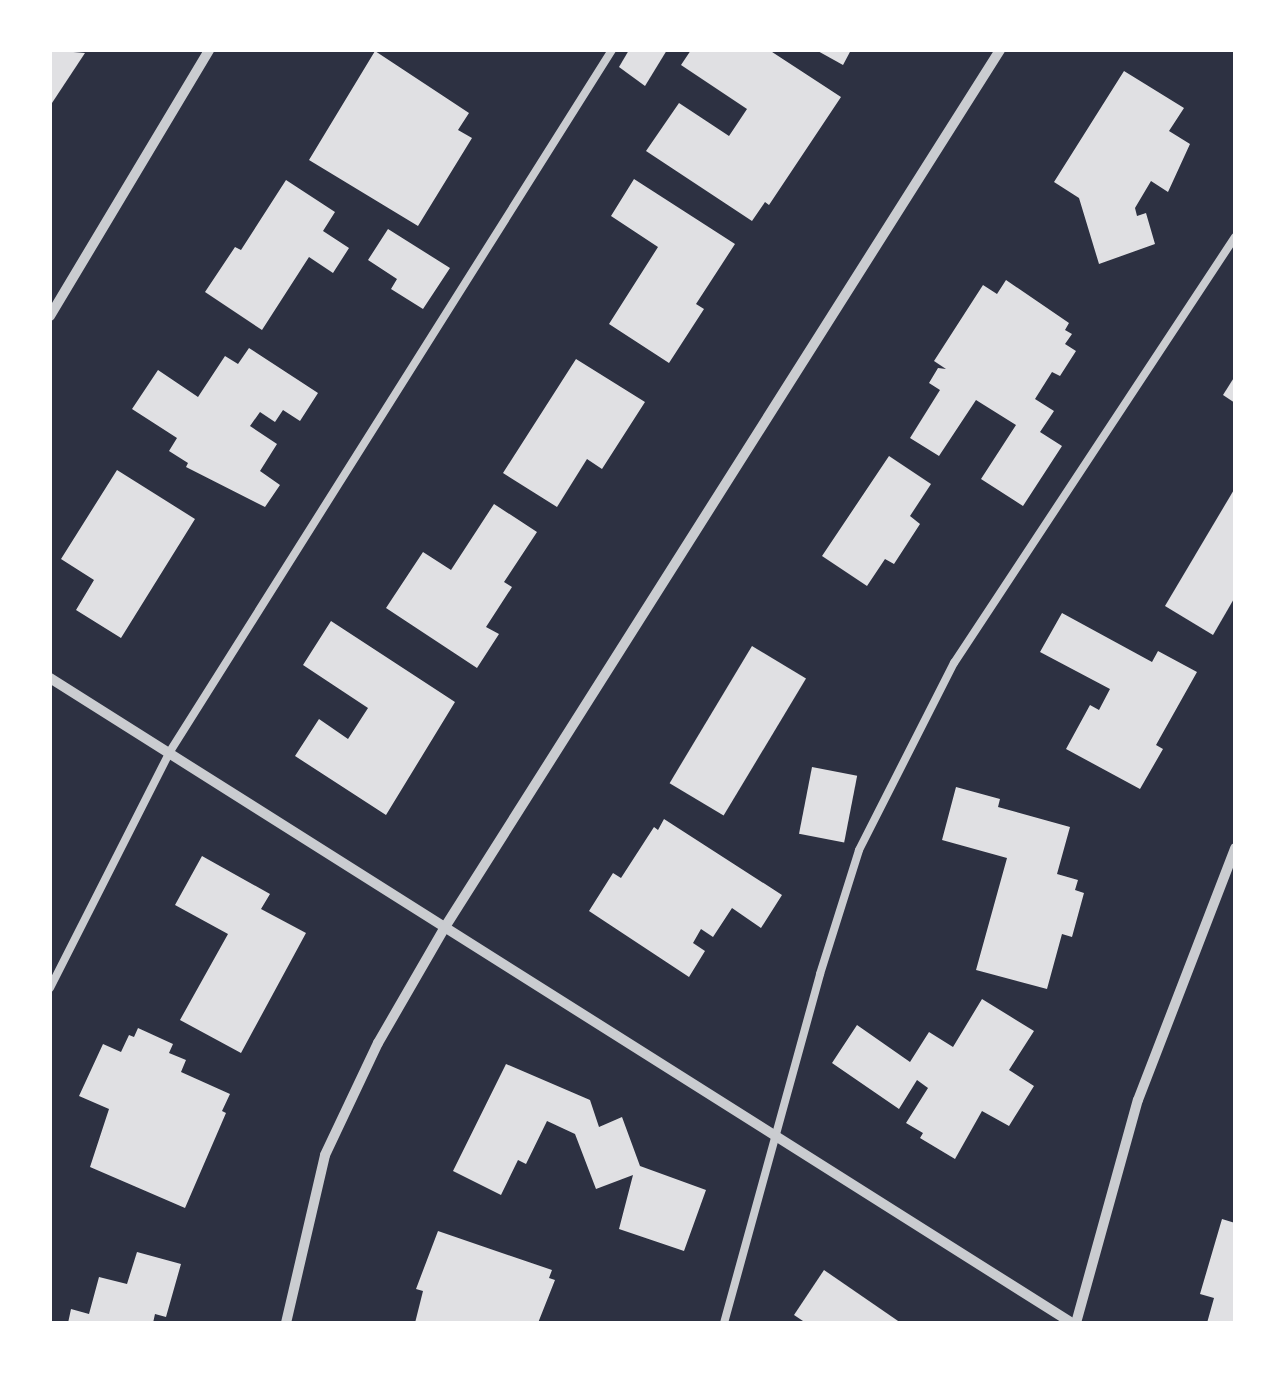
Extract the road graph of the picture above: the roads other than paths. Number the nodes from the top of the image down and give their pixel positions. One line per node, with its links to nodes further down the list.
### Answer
1 (209, 50): 5 (street)
2 (612, 50): 7 (lane)
3 (1000, 50): 9 (street)
4 (1235, 237): 11 (lane)
5 (50, 316)
6 (50, 678): 7 (street)
7 (169, 752): 9 (street); 10 (lane)
8 (1235, 848): 14 (street)
9 (446, 927): 11 (street); 12 (street)
10 (50, 988)
11 (777, 1137): 13 (lane); 14 (street)
12 (286, 1323)
13 (724, 1323)
14 (1074, 1323)

